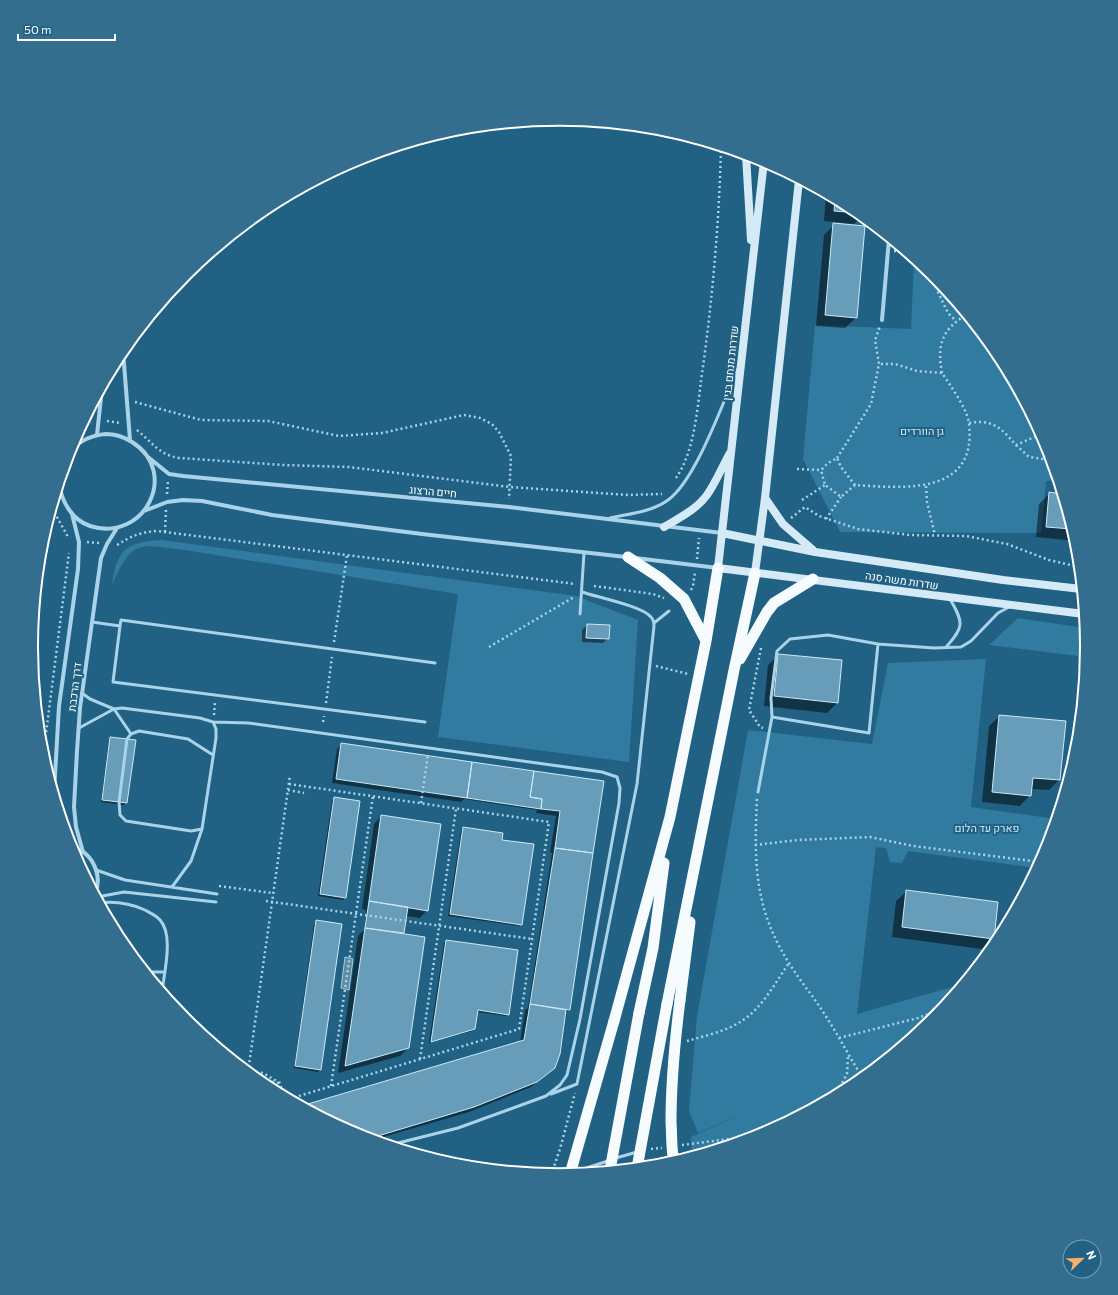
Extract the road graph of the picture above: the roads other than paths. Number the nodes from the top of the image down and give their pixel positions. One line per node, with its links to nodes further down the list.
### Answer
1 (746, 162): 5 (main road)
2 (763, 168): 5 (main road, שדרות מנחם בגין)
3 (799, 185): 16 (main road)
4 (889, 244): 6 (street)
5 (752, 261): 7 (main road, שדרות מנחם בגין)
6 (882, 320)
7 (742, 359): 13 (main road, שדרות מנחם בגין); 19 (lane)
8 (124, 362): 11 (street)
9 (100, 401): 10 (street)
10 (97, 435): 11 (street); 12 (street)
11 (130, 440): 14 (street, חיים הרצוג)
12 (81, 442)
13 (732, 449): 20 (main road); 22 (main road, שדרות מנחם בגין)
14 (148, 457): 17 (street); 19 (street, חיים הרצוג)
15 (61, 496): 18 (street)
16 (765, 498): 23 (main road); 24 (main road)
17 (144, 511): 21 (street); 25 (street)
18 (72, 514): 21 (street); 53 (street, דרך הרכבת)
19 (605, 519): 20 (street, חיים הרצוג)
20 (664, 527): 22 (street, חיים הרצוג)
21 (117, 528): 37 (street, דרך הרכבת)
22 (722, 533): 23 (main road, שדרות משה סנה); 27 (main road, שדרות מנחם בגין)
23 (760, 539): 24 (main road, שדרות משה סנה); 28 (main road)
24 (815, 552): 30 (main road, שדרות משה סנה)
25 (584, 553): 26 (street); 31 (lane)
26 (628, 557): 27 (street); 40 (highway)
27 (718, 568): 28 (main road, שדרות משה סנה); 40 (highway)
28 (755, 573): 29 (main road, שדרות משה סנה); 44 (highway)
29 (813, 579): 32 (main road, שדרות משה סנה); 44 (highway)
30 (1077, 589)
31 (582, 592): 36 (lane); 38 (lane)
32 (949, 598): 33 (main road, שדרות משה סנה); 42 (lane)
33 (1014, 604): 35 (main road, שדרות משה סנה); 42 (lane)
34 (669, 611): 38 (lane)
35 (1079, 613)
36 (580, 614)
37 (92, 622): 39 (lane); 45 (street, דרך הרכבת)
38 (654, 623): 70 (lane)
39 (120, 626): 43 (lane); 49 (lane)
40 (706, 641): 55 (highway)
41 (878, 644): 42 (lane); 47 (lane); 47 (lane)
42 (946, 647)
43 (435, 663)
44 (734, 670): 57 (highway)
45 (82, 693): 46 (lane); 50 (street, דרך הרכבת)
46 (114, 709): 48 (lane); 50 (lane); 51 (lane)
47 (772, 717): 54 (lane)
48 (213, 722): 52 (lane); 70 (lane)
49 (425, 722)
50 (79, 728): 59 (street, דרך הרכבת)
51 (132, 734): 52 (lane); 56 (lane)
52 (213, 755): 56 (lane)
53 (55, 777)
54 (758, 792)
55 (670, 817): 77 (highway, bridge); 79 (highway, bridge)
56 (202, 829): 62 (lane)
57 (699, 842): 74 (highway, bridge); 75 (highway, bridge)
58 (80, 851): 59 (street)
59 (83, 852): 60 (street)
60 (96, 870): 61 (street); 62 (lane)
61 (97, 887)
62 (172, 887): 63 (lane)
63 (217, 894)
64 (102, 896): 65 (lane)
65 (216, 902)
66 (105, 903): 68 (lane)
67 (152, 972): 68 (lane)
68 (165, 972): 69 (lane)
69 (163, 986)
70 (546, 1096): 71 (lane)
71 (398, 1143)
72 (645, 1149): 73 (lane)
73 (631, 1154): 76 (lane); 78 (lane)
74 (673, 1156)
75 (637, 1162)
76 (634, 1163)
77 (611, 1165)
78 (589, 1167)
79 (572, 1168)

